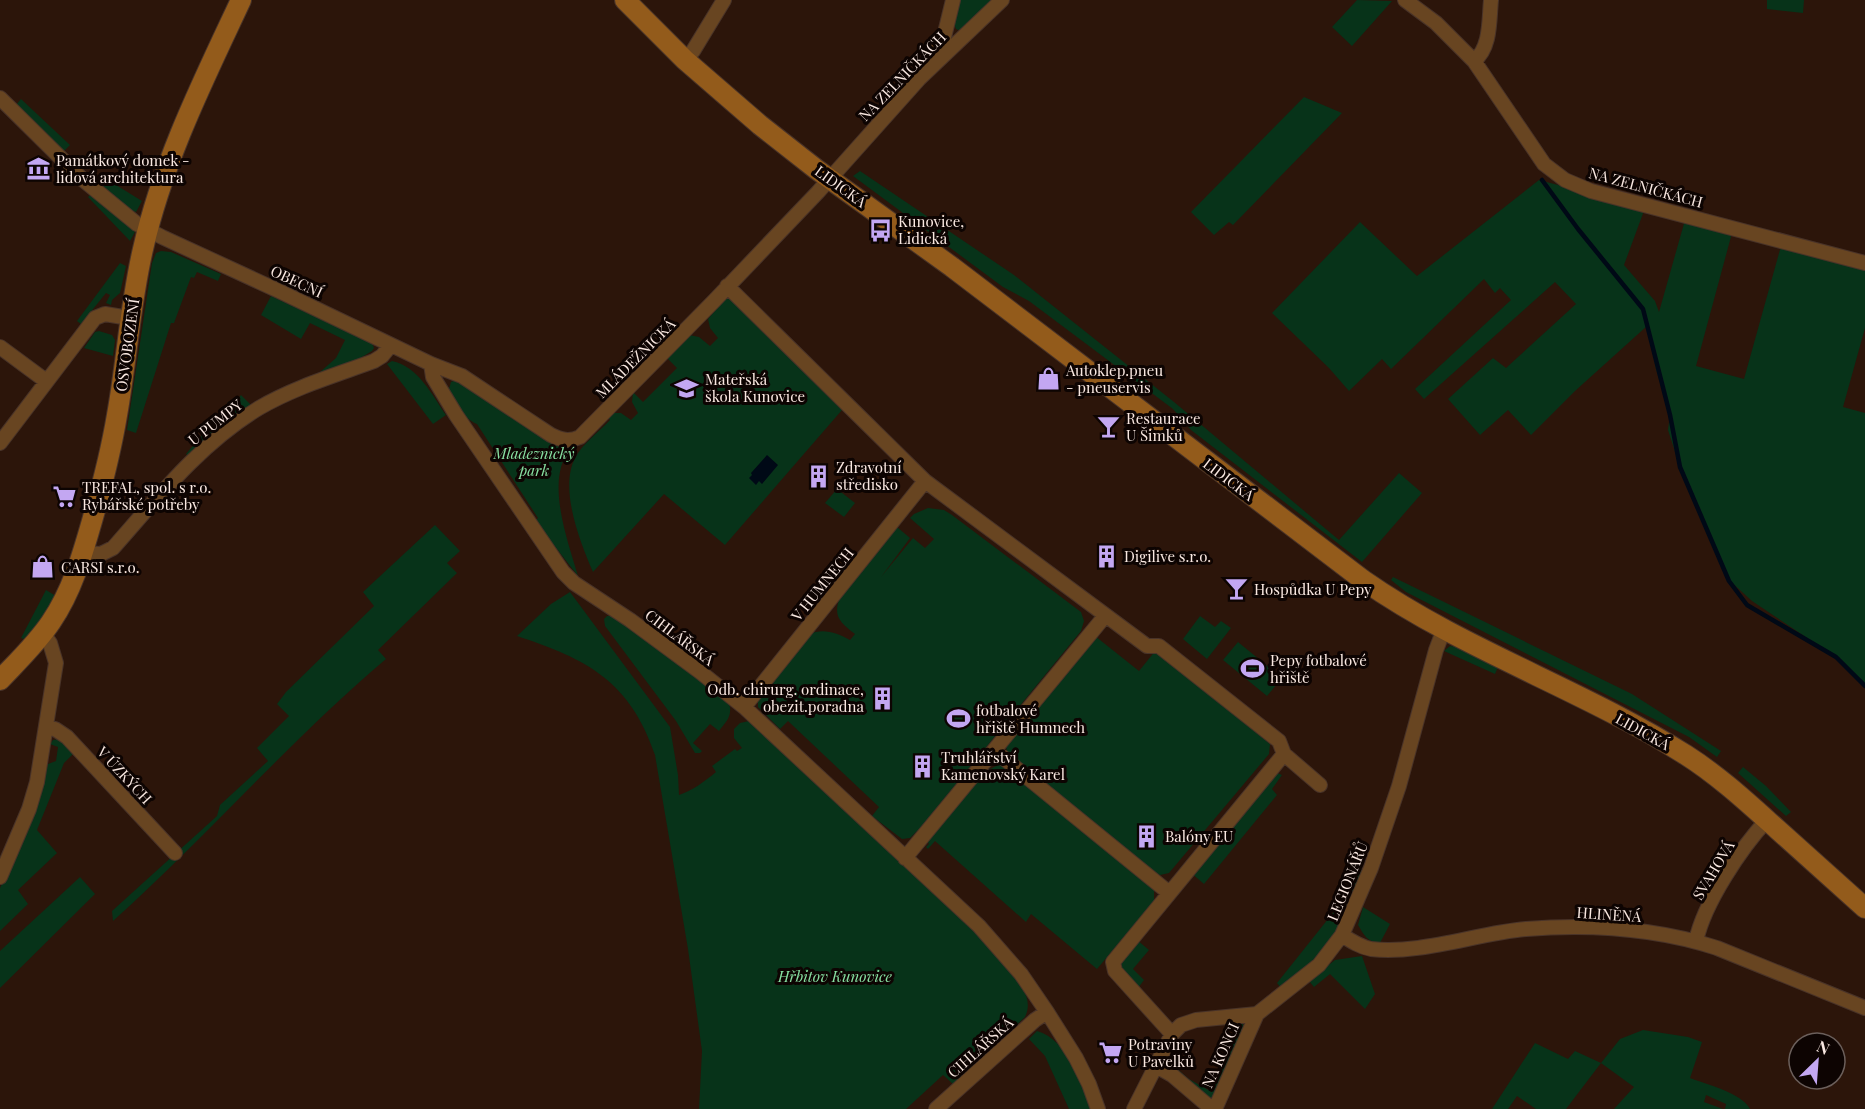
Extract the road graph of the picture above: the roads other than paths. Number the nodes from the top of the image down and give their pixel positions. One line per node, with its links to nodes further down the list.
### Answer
1 (242, 0): 13 (main road, OSVOBOZENÍ)
2 (625, 0): 8 (main road, LIDICKÁ)
3 (724, 0): 8 (street)
4 (953, 0): 10 (street)
5 (1002, 0): 10 (street, NA ZELNIČKÁCH)
6 (1405, 0): 9 (street, NA ZELNIČKÁCH)
7 (1491, 0): 9 (street)
8 (685, 60): 12 (main road, LIDICKÁ)
9 (1474, 61): 14 (street, NA ZELNIČKÁCH)
10 (919, 79): 12 (street, NA ZELNIČKÁCH)
11 (0, 99): 13 (street, OBECNÍ)
12 (830, 179): 15 (street, MLÁDEŽNICKÁ); 25 (main road, LIDICKÁ)
13 (147, 230): 16 (main road, OSVOBOZENÍ); 17 (street, OBECNÍ)
14 (1865, 262)
15 (727, 286): 19 (street, MLÁDEŽNICKÁ); 22 (street)
16 (129, 318): 20 (street); 23 (main road, OSVOBOZENÍ)
17 (391, 345): 19 (street, OBECNÍ); 23 (street, U PUMPY)
18 (0, 347): 20 (street)
19 (431, 364): 28 (street, CIHLÁŘSKÁ)
20 (46, 381): 21 (street)
21 (0, 443)
22 (925, 481): 24 (street); 28 (street, V HUMNECH)
23 (83, 553): 26 (main road, OSVOBOZENÍ)
24 (1105, 616): 30 (street); 31 (street)
25 (1444, 629): 33 (main road, LIDICKÁ); 39 (street, LEGIONÁŘŮ)
26 (43, 633): 27 (main road, OSVOBOZENÍ); 29 (street)
27 (0, 680)
28 (744, 707): 35 (street, CIHLÁŘSKÁ)
29 (46, 727): 34 (street, V ÚZKÝCH); 36 (street)
30 (995, 751): 35 (street); 37 (street)
31 (1284, 754): 32 (street); 37 (street)
32 (1320, 785)
33 (1767, 820): 38 (main road, LIDICKÁ); 40 (street, SVAHOVÁ)
34 (175, 853)
35 (905, 858): 42 (street, CIHLÁŘSKÁ)
36 (0, 877)
37 (1168, 892): 44 (street)
38 (1865, 908)
39 (1342, 936): 40 (street, HLINĚNÁ); 43 (street, LEGIONÁŘŮ)
40 (1696, 941): 41 (street, HLINĚNÁ)
41 (1865, 1008)
42 (1047, 1012): 46 (street, CIHLÁŘSKÁ); 47 (street, CIHLÁŘSKÁ)
43 (1257, 1014): 44 (street); 49 (street, NA KONCI)
44 (1172, 1034): 45 (street)
45 (1156, 1066): 48 (street); 49 (street)
46 (936, 1109)
47 (1098, 1109)
48 (1134, 1109)
49 (1213, 1109)

